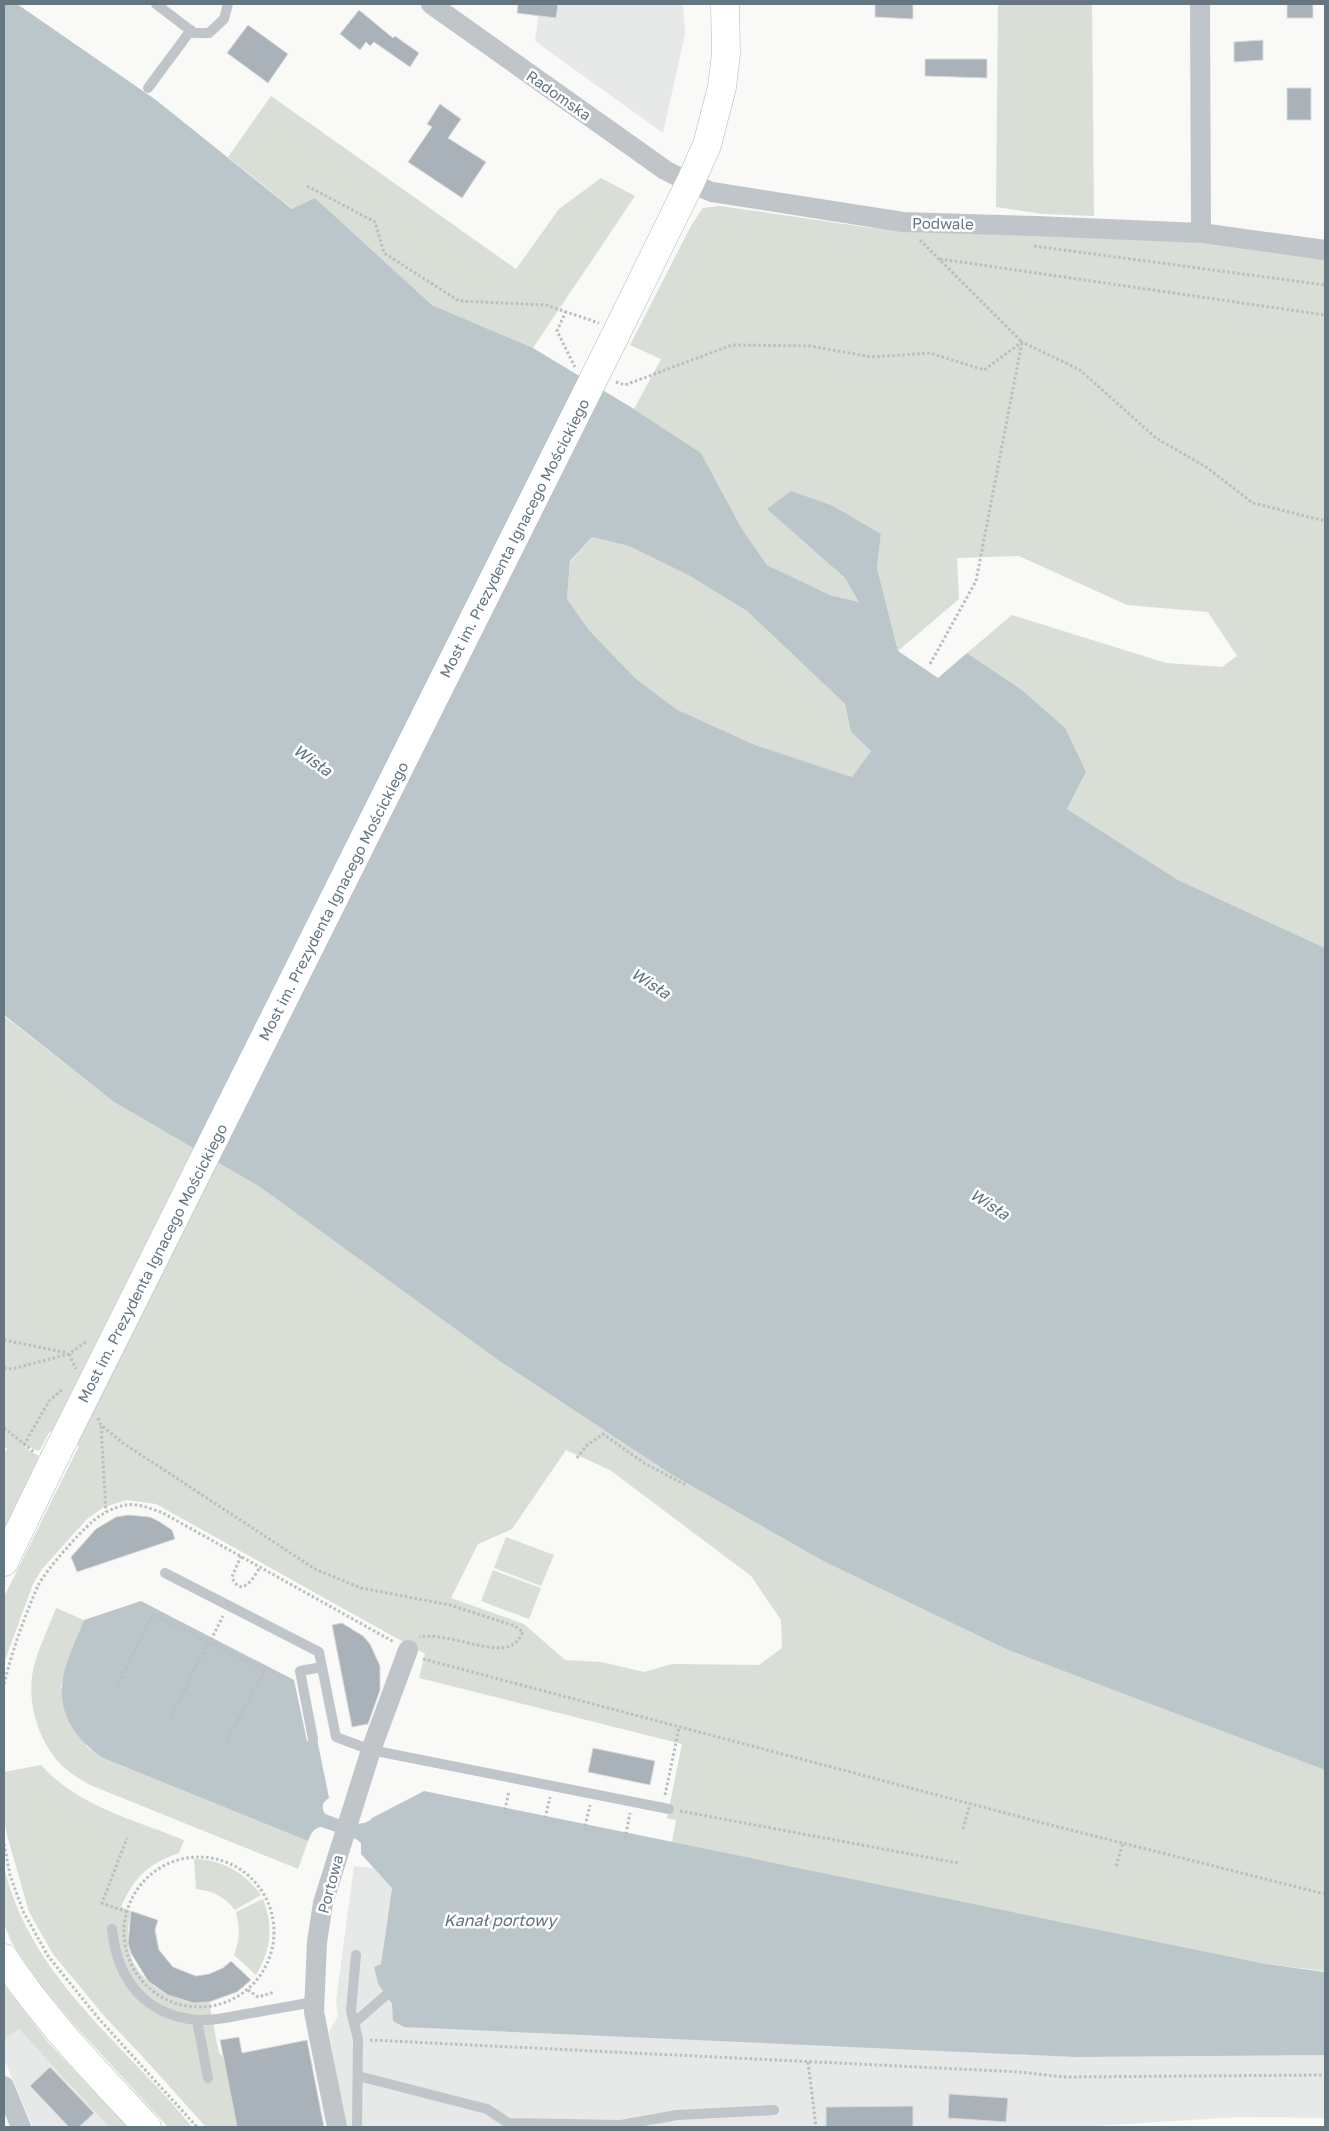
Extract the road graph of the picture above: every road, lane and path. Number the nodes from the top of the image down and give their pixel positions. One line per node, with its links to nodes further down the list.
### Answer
1 (156, 4): 6 (lane)
2 (228, 4): 6 (lane)
3 (431, 4): 8 (street, Radomska)
4 (725, 4): 8 (main road)
5 (1200, 4): 11 (street)
6 (191, 30): 7 (lane)
7 (148, 88)
8 (690, 184): 10 (street, Podwale); 17 (main road)
9 (306, 186): 17 (path)
10 (903, 222): 11 (street, Podwale); 14 (path)
11 (1201, 234): 13 (street, Podwale)
12 (1025, 245): 15 (path)
13 (1325, 250)
14 (939, 259): 16 (path); 18 (path)
15 (1325, 285)
16 (1325, 315)
17 (610, 333): 34 (main road, Most im. Prezydenta Ignacego Mościckiego, bridge)
18 (1022, 342): 19 (path); 20 (path); 21 (path)
19 (625, 385)
20 (1325, 521)
21 (929, 666)
22 (4, 1340): 23 (path)
23 (69, 1354): 24 (path); 25 (path)
24 (4, 1368)
25 (79, 1376)
26 (64, 1388): 29 (path)
27 (97, 1417): 28 (path)
28 (101, 1425): 32 (path); 39 (path)
29 (4, 1428)
30 (577, 1458): 31 (path)
31 (686, 1485)
32 (106, 1512): 33 (path); 41 (path)
33 (241, 1556): 35 (path); 35 (path)
34 (4, 1562)
35 (260, 1567): 39 (path)
36 (165, 1574): 40 (lane)
37 (224, 1614): 38 (path)
38 (211, 1640): 42 (path); 43 (path); 46 (path)
39 (408, 1650): 44 (path); 47 (street, Portowa)
40 (322, 1666): 45 (lane); 47 (lane)
41 (4, 1684)
42 (117, 1687)
43 (171, 1717)
44 (680, 1728): 50 (path); 52 (path)
45 (312, 1739)
46 (225, 1744)
47 (371, 1750): 52 (lane); 72 (street, Portowa)
48 (509, 1790): 53 (path)
49 (549, 1798): 55 (path)
50 (970, 1804): 56 (path); 60 (path)
51 (589, 1807): 57 (path)
52 (666, 1808): 62 (path)
53 (504, 1815)
54 (630, 1815): 59 (path)
55 (544, 1823)
56 (963, 1829)
57 (584, 1831)
58 (127, 1838): 65 (path)
59 (625, 1839)
60 (1123, 1843): 63 (path); 64 (path)
61 (4, 1844): 84 (path)
62 (958, 1863)
63 (1116, 1866)
64 (1325, 1894)
65 (127, 1912): 69 (path); 69 (path)
66 (112, 1929): 73 (lane)
67 (356, 1955): 74 (lane)
68 (4, 1958): 83 (main road)
69 (248, 1990): 70 (path)
70 (275, 1992)
71 (385, 1996): 74 (lane)
72 (314, 2002): 73 (lane); 85 (street, Portowa)
73 (197, 2020): 79 (lane)
74 (354, 2022): 75 (lane)
75 (358, 2039): 76 (path); 78 (lane)
76 (808, 2062): 77 (path); 87 (path)
77 (1325, 2074)
78 (358, 2076): 81 (lane); 86 (lane)
79 (208, 2078)
80 (4, 2086): 82 (street)
81 (774, 2110)
82 (21, 2127)
83 (147, 2127)
84 (197, 2127)
85 (337, 2127)
86 (357, 2127)
87 (816, 2127)

